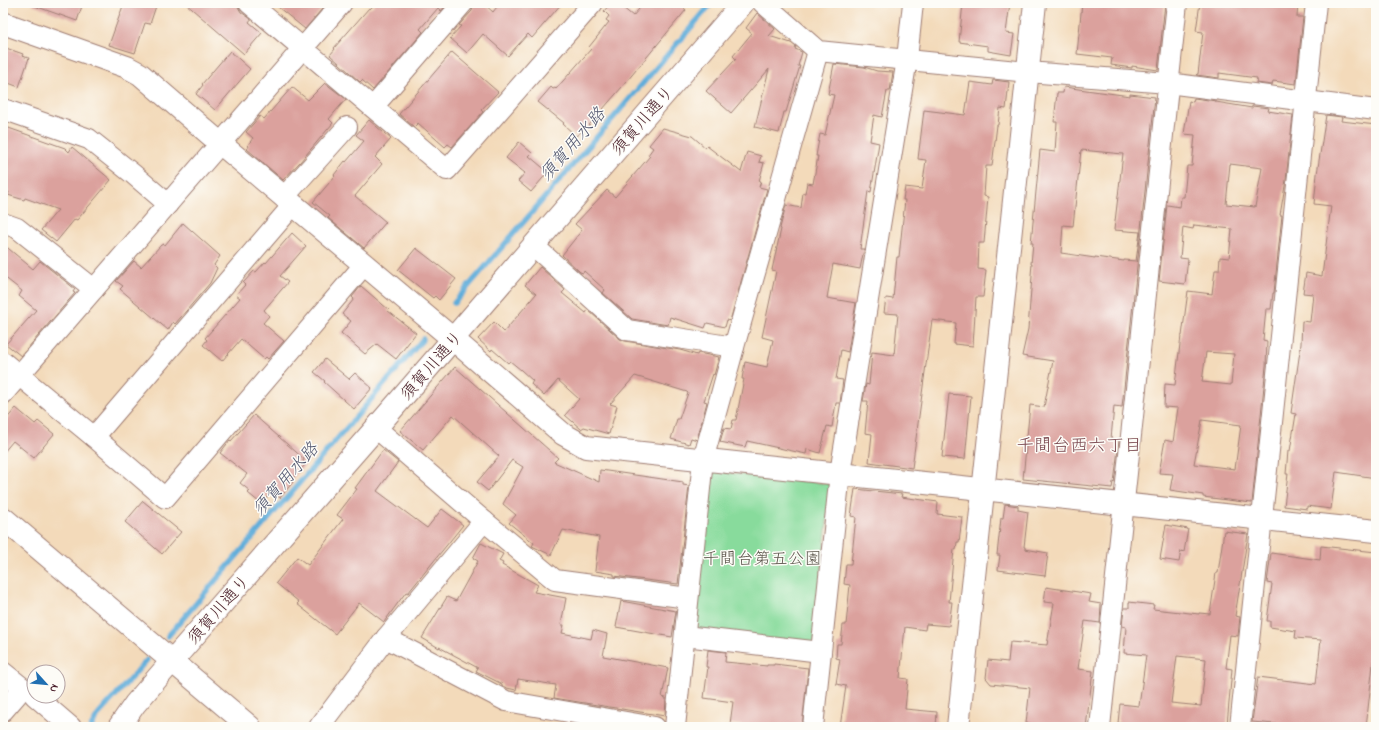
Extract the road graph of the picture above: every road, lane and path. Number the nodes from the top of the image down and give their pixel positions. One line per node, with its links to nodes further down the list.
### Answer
1 (248, 3): 12 (street)
2 (342, 3): 12 (street)
3 (463, 3): 18 (street)
4 (593, 3): 18 (street)
5 (742, 3): 26 (street, 須賀川通り)
6 (763, 3): 13 (street)
7 (913, 3): 14 (street)
8 (1035, 3): 15 (street)
9 (1177, 3): 16 (street)
10 (1316, 3): 17 (street)
11 (3, 23): 22 (street)
12 (303, 49): 18 (street); 22 (street)
13 (818, 51): 14 (street); 30 (street)
14 (907, 59): 15 (street); 37 (street)
15 (1028, 72): 16 (street); 38 (street)
16 (1168, 83): 17 (street); 39 (street)
17 (1306, 101): 20 (street); 41 (street)
18 (373, 107)
19 (3, 109): 24 (street)
20 (1376, 110)
21 (347, 127): 23 (street)
22 (221, 144): 23 (street); 24 (street)
23 (289, 201): 27 (street); 35 (street)
24 (168, 204): 28 (street)
25 (3, 223): 28 (street)
26 (534, 246): 29 (street, 須賀川通り); 30 (street)
27 (364, 264): 29 (street); 35 (street)
28 (94, 289): 32 (street)
29 (453, 339): 34 (street, 須賀川通り); 36 (street)
30 (734, 346): 36 (street)
31 (3, 362): 32 (street)
32 (20, 375): 33 (street); 35 (street)
33 (3, 394)
34 (376, 428): 42 (street); 48 (street, 須賀川通り)
35 (94, 437)
36 (703, 460): 37 (street); 44 (street)
37 (840, 473): 38 (street); 47 (street)
38 (983, 490): 39 (street); 61 (street)
39 (1124, 505): 41 (street); 62 (street)
40 (3, 518): 48 (street)
41 (1262, 519): 43 (street); 63 (street)
42 (484, 521): 44 (street); 46 (street)
43 (1376, 531)
44 (688, 598): 45 (street)
45 (686, 636): 47 (street); 59 (street)
46 (386, 638): 57 (street); 58 (street)
47 (821, 652): 60 (street)
48 (172, 661): 55 (street, 須賀川通り); 56 (street)
49 (3, 672): 50 (street)
50 (26, 689)
51 (26, 696): 53 (street)
52 (44, 704): 54 (street)
53 (3, 711)
54 (71, 727)
55 (119, 727)
56 (250, 727)
57 (319, 727)
58 (655, 727)
59 (675, 727)
60 (813, 727)
61 (958, 727)
62 (1100, 727)
63 (1240, 727)

